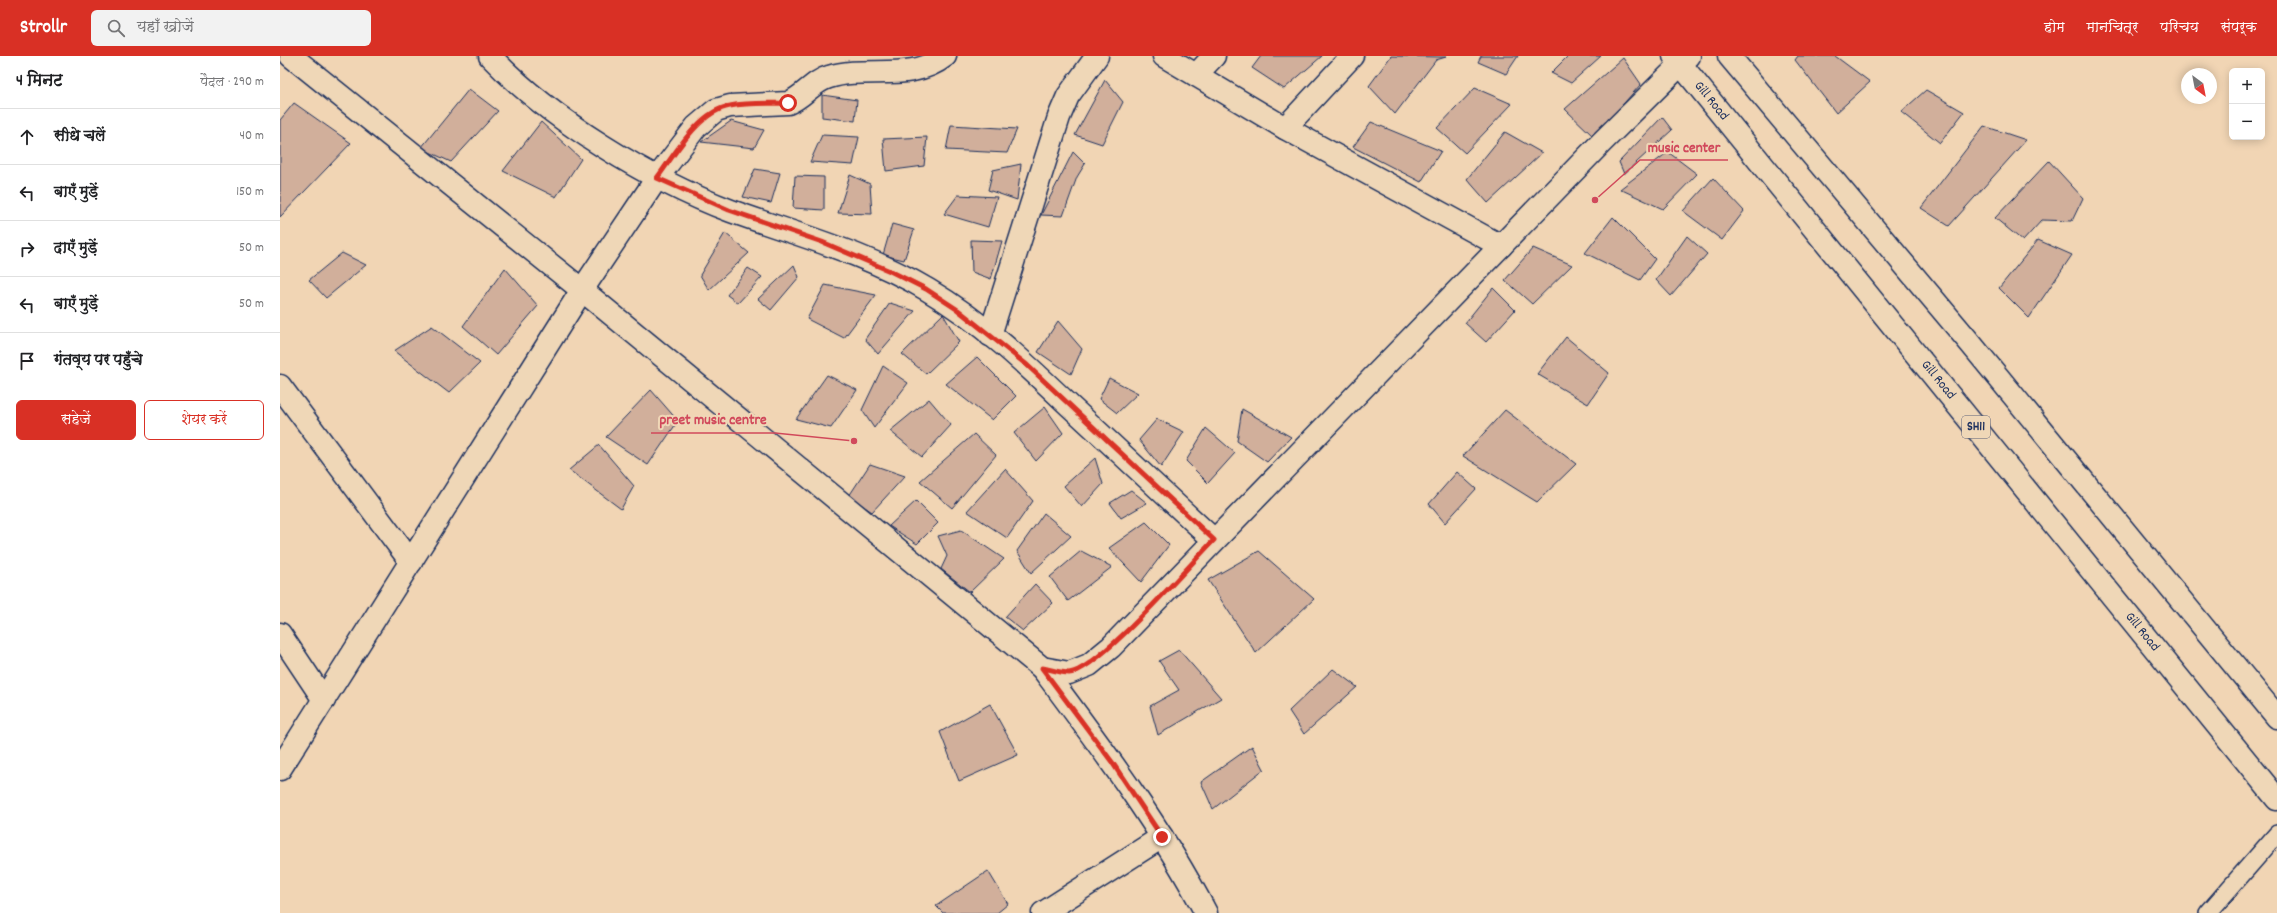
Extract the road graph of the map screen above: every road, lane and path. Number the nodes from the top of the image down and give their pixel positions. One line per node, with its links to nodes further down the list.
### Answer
1 (291, 56): 14 (street)
2 (490, 56): 12 (street)
3 (945, 56): 12 (street)
4 (1097, 56): 15 (street)
5 (1164, 56): 10 (street)
6 (1214, 56): 10 (street)
7 (1352, 56): 11 (street)
8 (1729, 56): 22 (street)
9 (1681, 58): 13 (street); 24 (street, Gill Road / SH11)
10 (1196, 75): 11 (street)
11 (1285, 128): 13 (street)
12 (657, 178): 14 (street); 15 (street)
13 (1501, 246): 17 (street)
14 (582, 290): 18 (street); 20 (street)
15 (990, 335): 17 (street)
16 (280, 386): 18 (street)
17 (1214, 540): 20 (street)
18 (411, 562): 21 (street)
19 (280, 634): 21 (street)
20 (1042, 668): 26 (street)
21 (324, 700): 23 (street)
22 (2277, 717)
23 (280, 769)
24 (2277, 799)
25 (2277, 834): 29 (lane)
26 (1162, 837): 27 (street); 28 (street)
27 (1043, 913)
28 (1206, 913)
29 (2208, 913)

